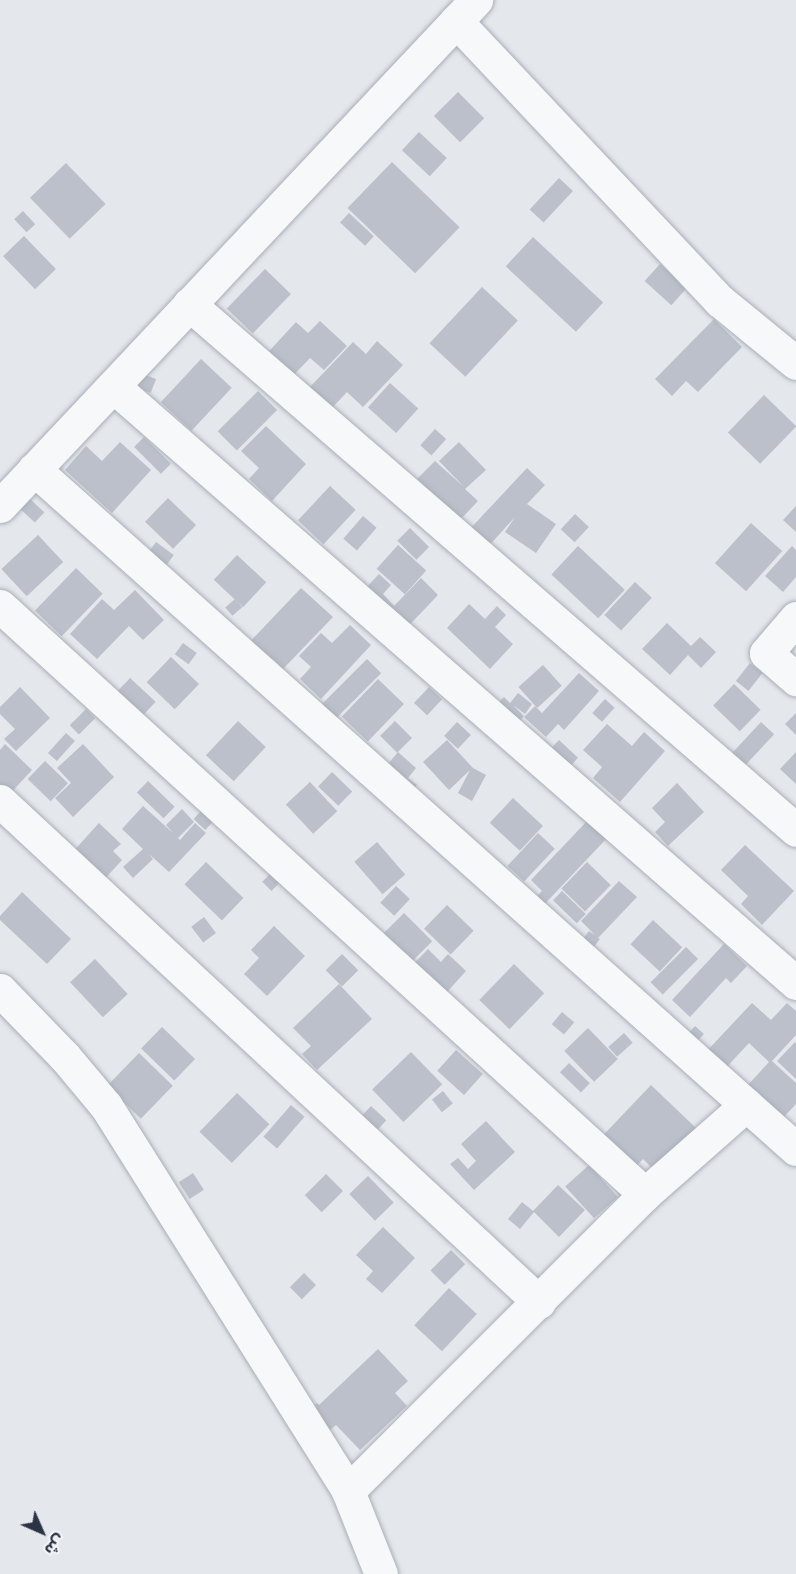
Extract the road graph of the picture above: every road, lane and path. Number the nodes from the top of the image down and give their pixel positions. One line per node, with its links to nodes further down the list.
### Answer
1 (466, 10): 2 (street); 3 (street)
2 (189, 304): 4 (street); 11 (street)
3 (796, 363)
4 (113, 386): 5 (street); 12 (street)
5 (34, 469): 6 (street); 14 (street)
6 (0, 506)
7 (0, 606): 16 (street)
8 (796, 618): 9 (street)
9 (796, 679)
10 (0, 801): 17 (street)
11 (796, 830)
12 (796, 984)
13 (0, 990): 18 (street)
14 (746, 1105): 15 (street); 16 (street)
15 (796, 1149)
16 (645, 1194): 17 (street)
17 (539, 1302): 18 (street)
18 (348, 1491): 19 (street)
19 (381, 1574)

